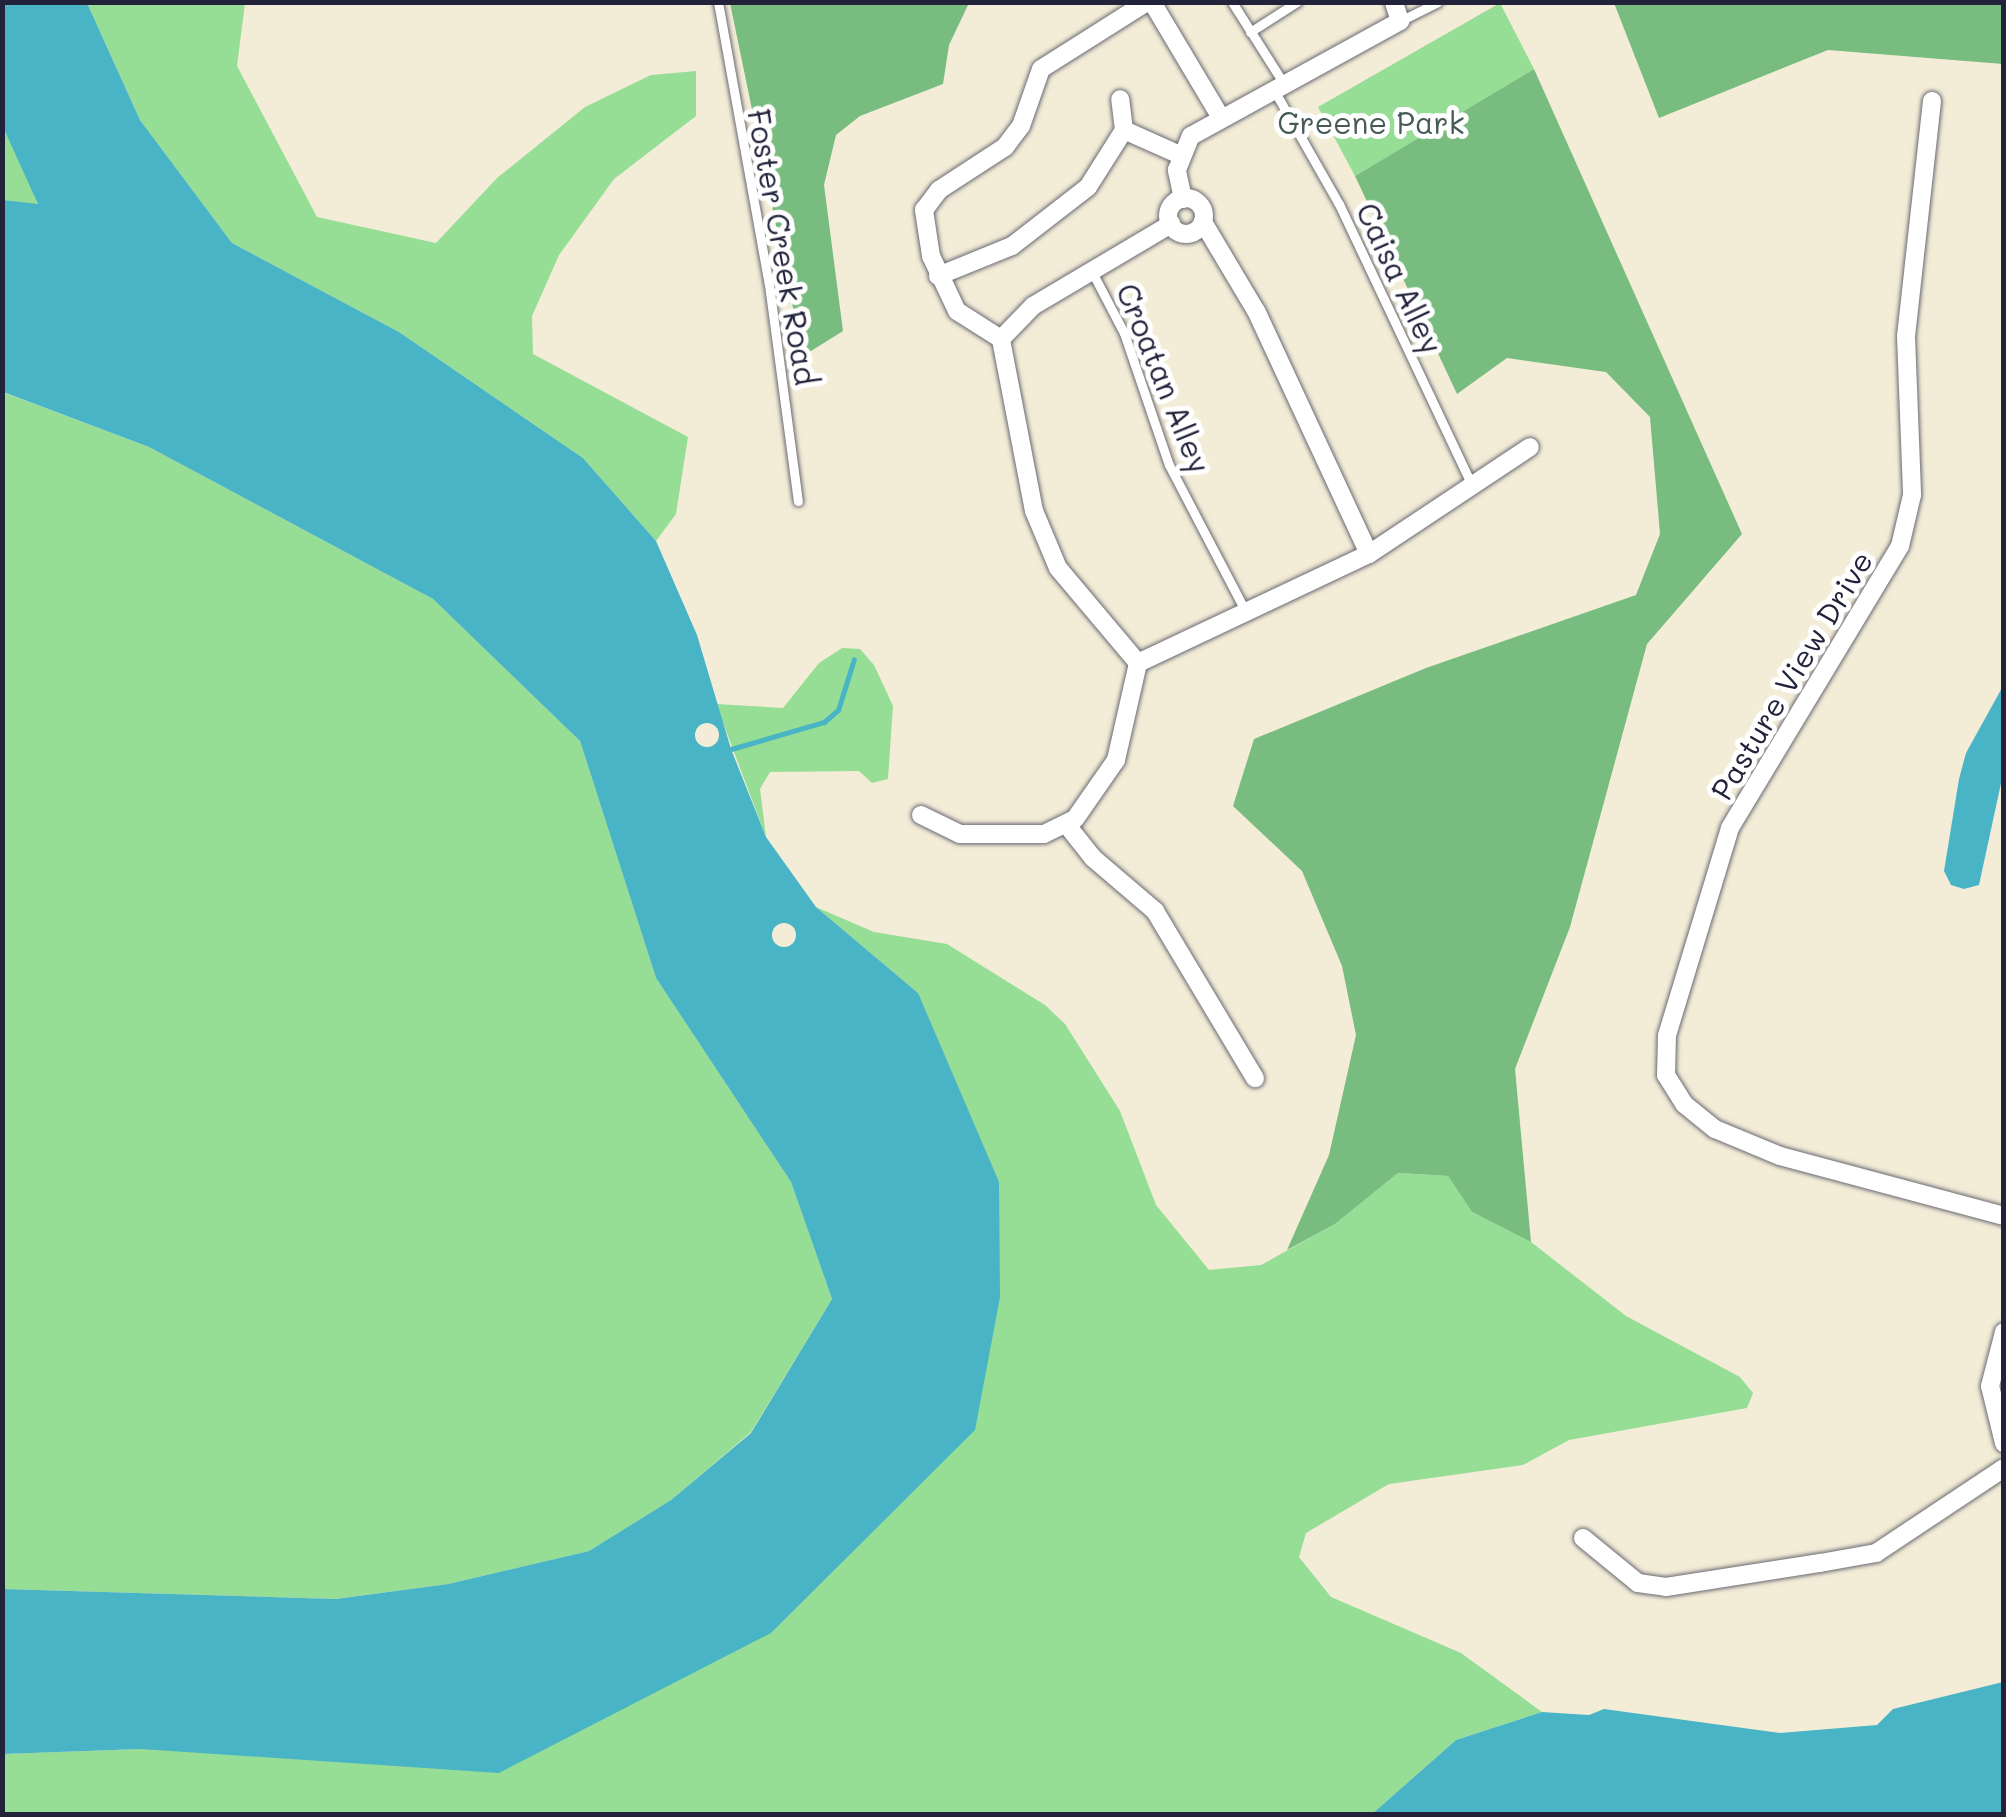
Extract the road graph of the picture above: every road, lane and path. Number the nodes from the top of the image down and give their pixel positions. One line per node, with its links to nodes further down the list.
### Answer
1 (718, 2): 23 (lane, Foster Creek Road)
2 (1150, 2): 12 (street); 19 (street)
3 (1232, 2): 8 (lane, Caisa Alley)
4 (1297, 2): 8 (lane)
5 (1394, 2): 7 (street)
6 (1438, 2): 7 (lane)
7 (1400, 22): 9 (street)
8 (1250, 32): 9 (lane, Caisa Alley)
9 (1280, 89): 12 (street); 22 (lane, Caisa Alley)
10 (1120, 99): 13 (street)
11 (1932, 102): 30 (street, Pasture View Drive)
12 (1220, 116): 14 (street)
13 (1124, 130): 14 (street); 19 (street)
14 (1180, 155): 15 (street)
15 (1183, 199): 16 (street); 17 (street)
16 (1202, 222): 17 (street); 24 (street)
17 (1171, 224): 18 (street)
18 (1090, 268): 20 (street); 25 (lane, Croatan Alley)
19 (938, 276): 20 (street)
20 (1001, 339): 26 (street)
21 (1530, 447): 22 (street)
22 (1473, 487): 24 (street)
23 (798, 501)
24 (1369, 554): 25 (street)
25 (1247, 614): 26 (street)
26 (1138, 663): 28 (street)
27 (921, 815): 28 (street)
28 (1066, 824): 29 (street)
29 (1256, 1078)
30 (2004, 1216)
31 (2004, 1332): 32 (street)
32 (2004, 1443)
33 (2004, 1468): 34 (street)
34 (1584, 1538)

